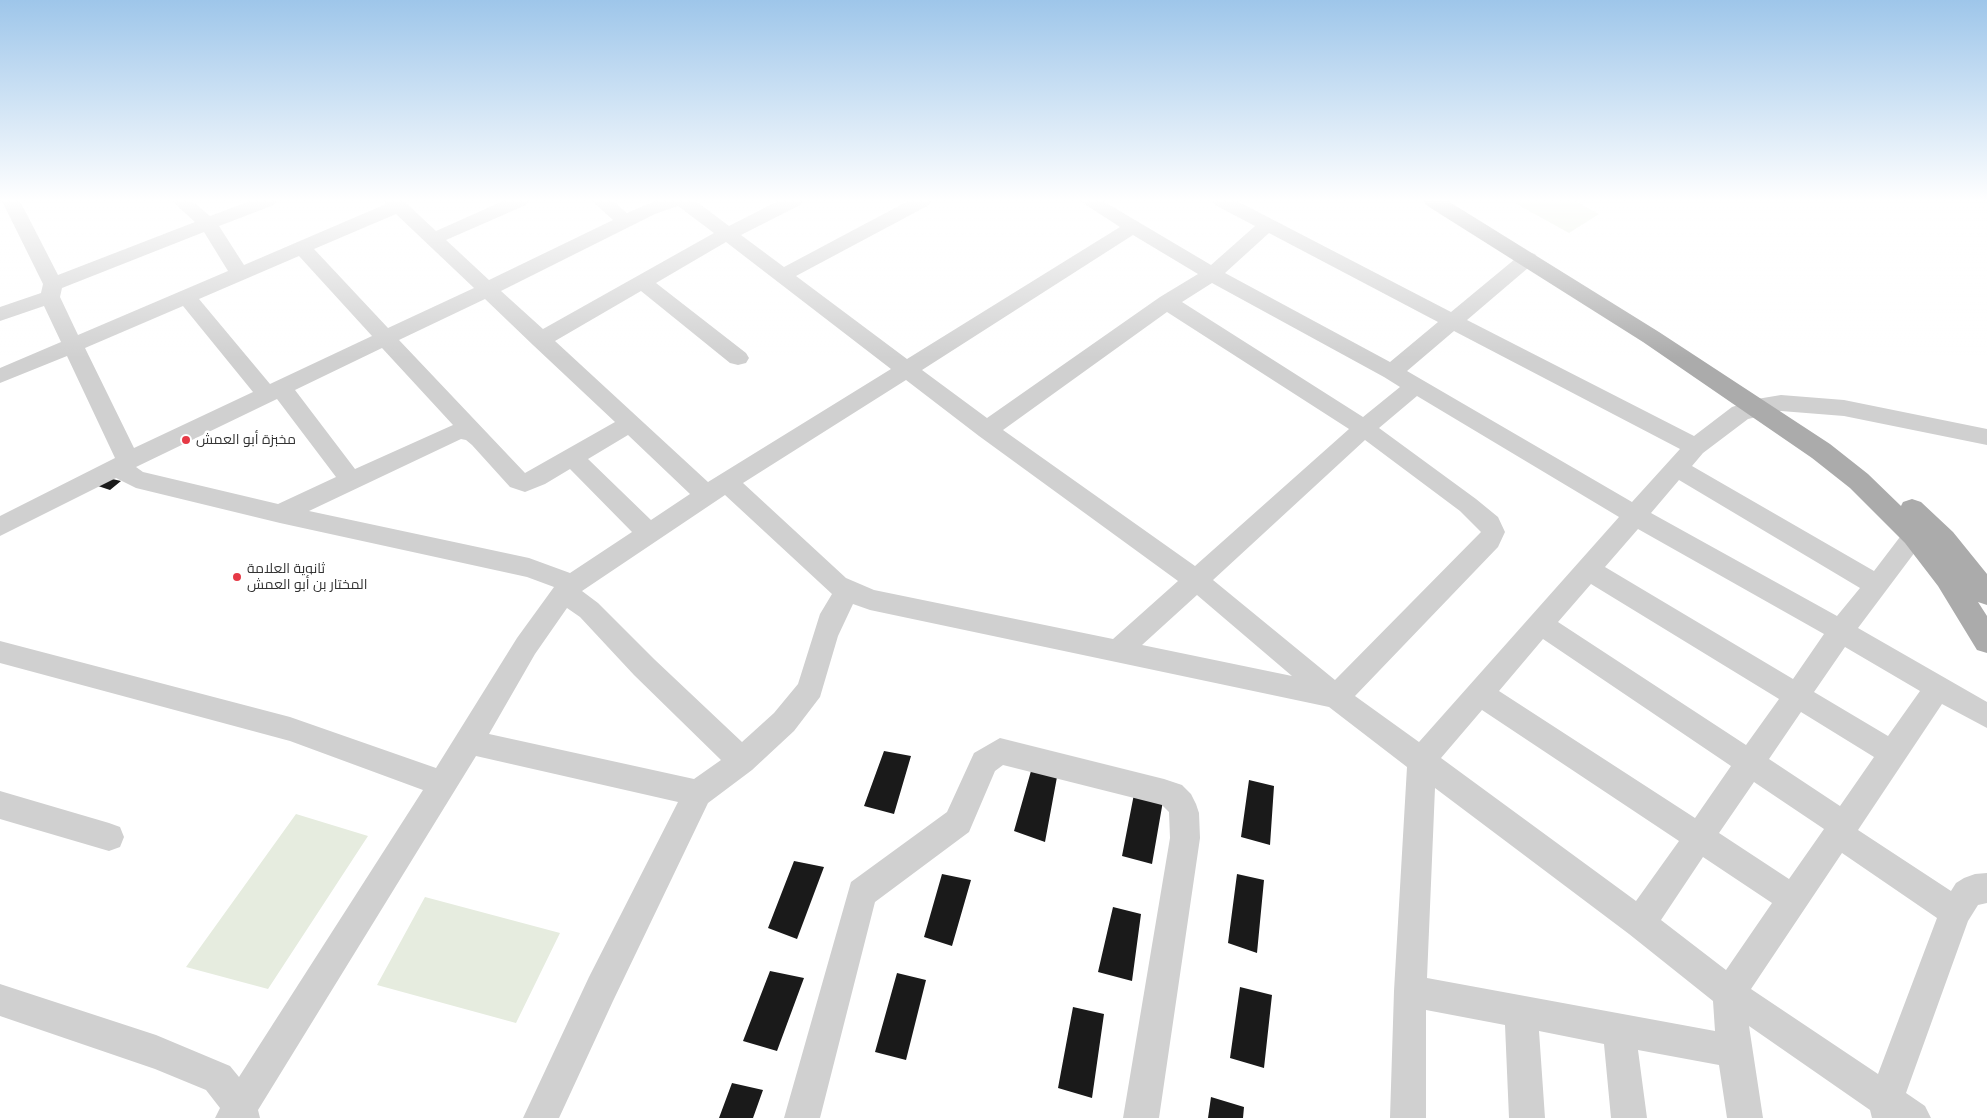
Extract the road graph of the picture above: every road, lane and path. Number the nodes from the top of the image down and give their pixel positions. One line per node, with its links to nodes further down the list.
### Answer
1 (34, 253): 22 (street)
2 (139, 253): 22 (street)
3 (227, 253): 18 (street)
4 (288, 253): 18 (street)
5 (308, 253): 28 (street)
6 (448, 253): 23 (street)
7 (561, 253): 23 (street)
8 (693, 253): 21 (street)
9 (752, 253): 20 (street)
10 (824, 253): 20 (street)
11 (1091, 253): 32 (street)
12 (1177, 253): 19 (street)
13 (1235, 253): 19 (street)
14 (1322, 253): 27 (street)
15 (1520, 253): 17 (main road)
16 (1541, 253): 37 (main road)
17 (1528, 258): 27 (street); 37 (main road)
18 (240, 274): 24 (street)
19 (1212, 274): 25 (street); 33 (street)
20 (781, 276): 32 (street)
21 (642, 282): 29 (street); 31 (street)
22 (51, 290): 26 (street); 30 (street)
23 (486, 290): 28 (street); 29 (street)
24 (187, 297): 30 (street); 36 (street)
25 (1167, 302): 39 (street); 40 (street)
26 (0, 314)
27 (1454, 320): 33 (street); 43 (street)
28 (386, 338): 36 (street); 41 (street)
29 (540, 340): 38 (street)
30 (73, 345): 34 (street); 45 (street)
31 (738, 358)
32 (908, 368): 40 (street); 48 (street)
33 (1392, 372): 35 (street)
34 (0, 376)
35 (1415, 386): 39 (street); 50 (street)
36 (274, 392): 45 (street); 47 (street)
37 (1769, 405): 42 (street); 43 (street); 53 (main road); 59 (main road)
38 (630, 424): 44 (street); 48 (street)
39 (1364, 428): 55 (street); 68 (street)
40 (986, 430): 55 (street)
41 (472, 432): 44 (street); 47 (street)
42 (1987, 437)
43 (1695, 448): 46 (street)
44 (572, 458): 52 (street)
45 (122, 464): 49 (street); 51 (street)
46 (1677, 468): 50 (street); 56 (street)
47 (351, 480): 49 (street)
48 (717, 489): 52 (street); 58 (street)
49 (280, 514): 57 (street)
50 (1636, 516): 54 (street); 61 (street)
51 (0, 527)
52 (649, 533): 57 (street)
53 (1915, 536): 56 (street); 62 (main road)
54 (1588, 570): 60 (street); 67 (street)
55 (1196, 580): 63 (street); 68 (street)
56 (1877, 585): 61 (street)
57 (569, 588): 70 (street); 73 (street)
58 (847, 592): 63 (street); 73 (street)
59 (1987, 594)
60 (1541, 624): 66 (street); 74 (street)
61 (1841, 631): 65 (street); 67 (street)
62 (1987, 641)
63 (1118, 651): 68 (street)
64 (0, 652): 75 (street)
65 (1938, 687): 69 (street); 71 (street)
66 (1480, 693): 72 (street); 80 (street)
67 (1797, 694): 71 (street); 74 (street)
68 (1336, 697): 72 (street)
69 (1987, 716)
70 (469, 742): 75 (street); 76 (street)
71 (1893, 754): 78 (street)
72 (1422, 759): 84 (street); 85 (street)
73 (742, 761): 76 (street)
74 (1750, 763): 78 (street); 80 (street)
75 (443, 784): 92 (street)
76 (698, 793): 93 (street)
77 (0, 805): 79 (street)
78 (1842, 830): 82 (street); 83 (street)
79 (109, 837)
80 (1699, 837): 82 (street); 84 (street)
81 (1987, 888): 83 (street)
82 (1794, 900): 86 (street)
83 (1955, 912): 91 (street)
84 (1640, 922): 86 (street)
85 (1410, 991): 88 (street); 96 (street)
86 (1730, 994): 90 (street); 91 (street)
87 (0, 1000): 92 (street)
88 (1521, 1011): 89 (street); 97 (street)
89 (1619, 1030): 90 (street); 98 (street)
90 (1734, 1051): 99 (street)
91 (1888, 1109): 100 (street)
92 (238, 1114)
93 (541, 1118)
94 (802, 1118): 95 (street)
95 (1141, 1118)
96 (1408, 1118)
97 (1527, 1118)
98 (1629, 1118)
99 (1745, 1118)
100 (1913, 1118)

